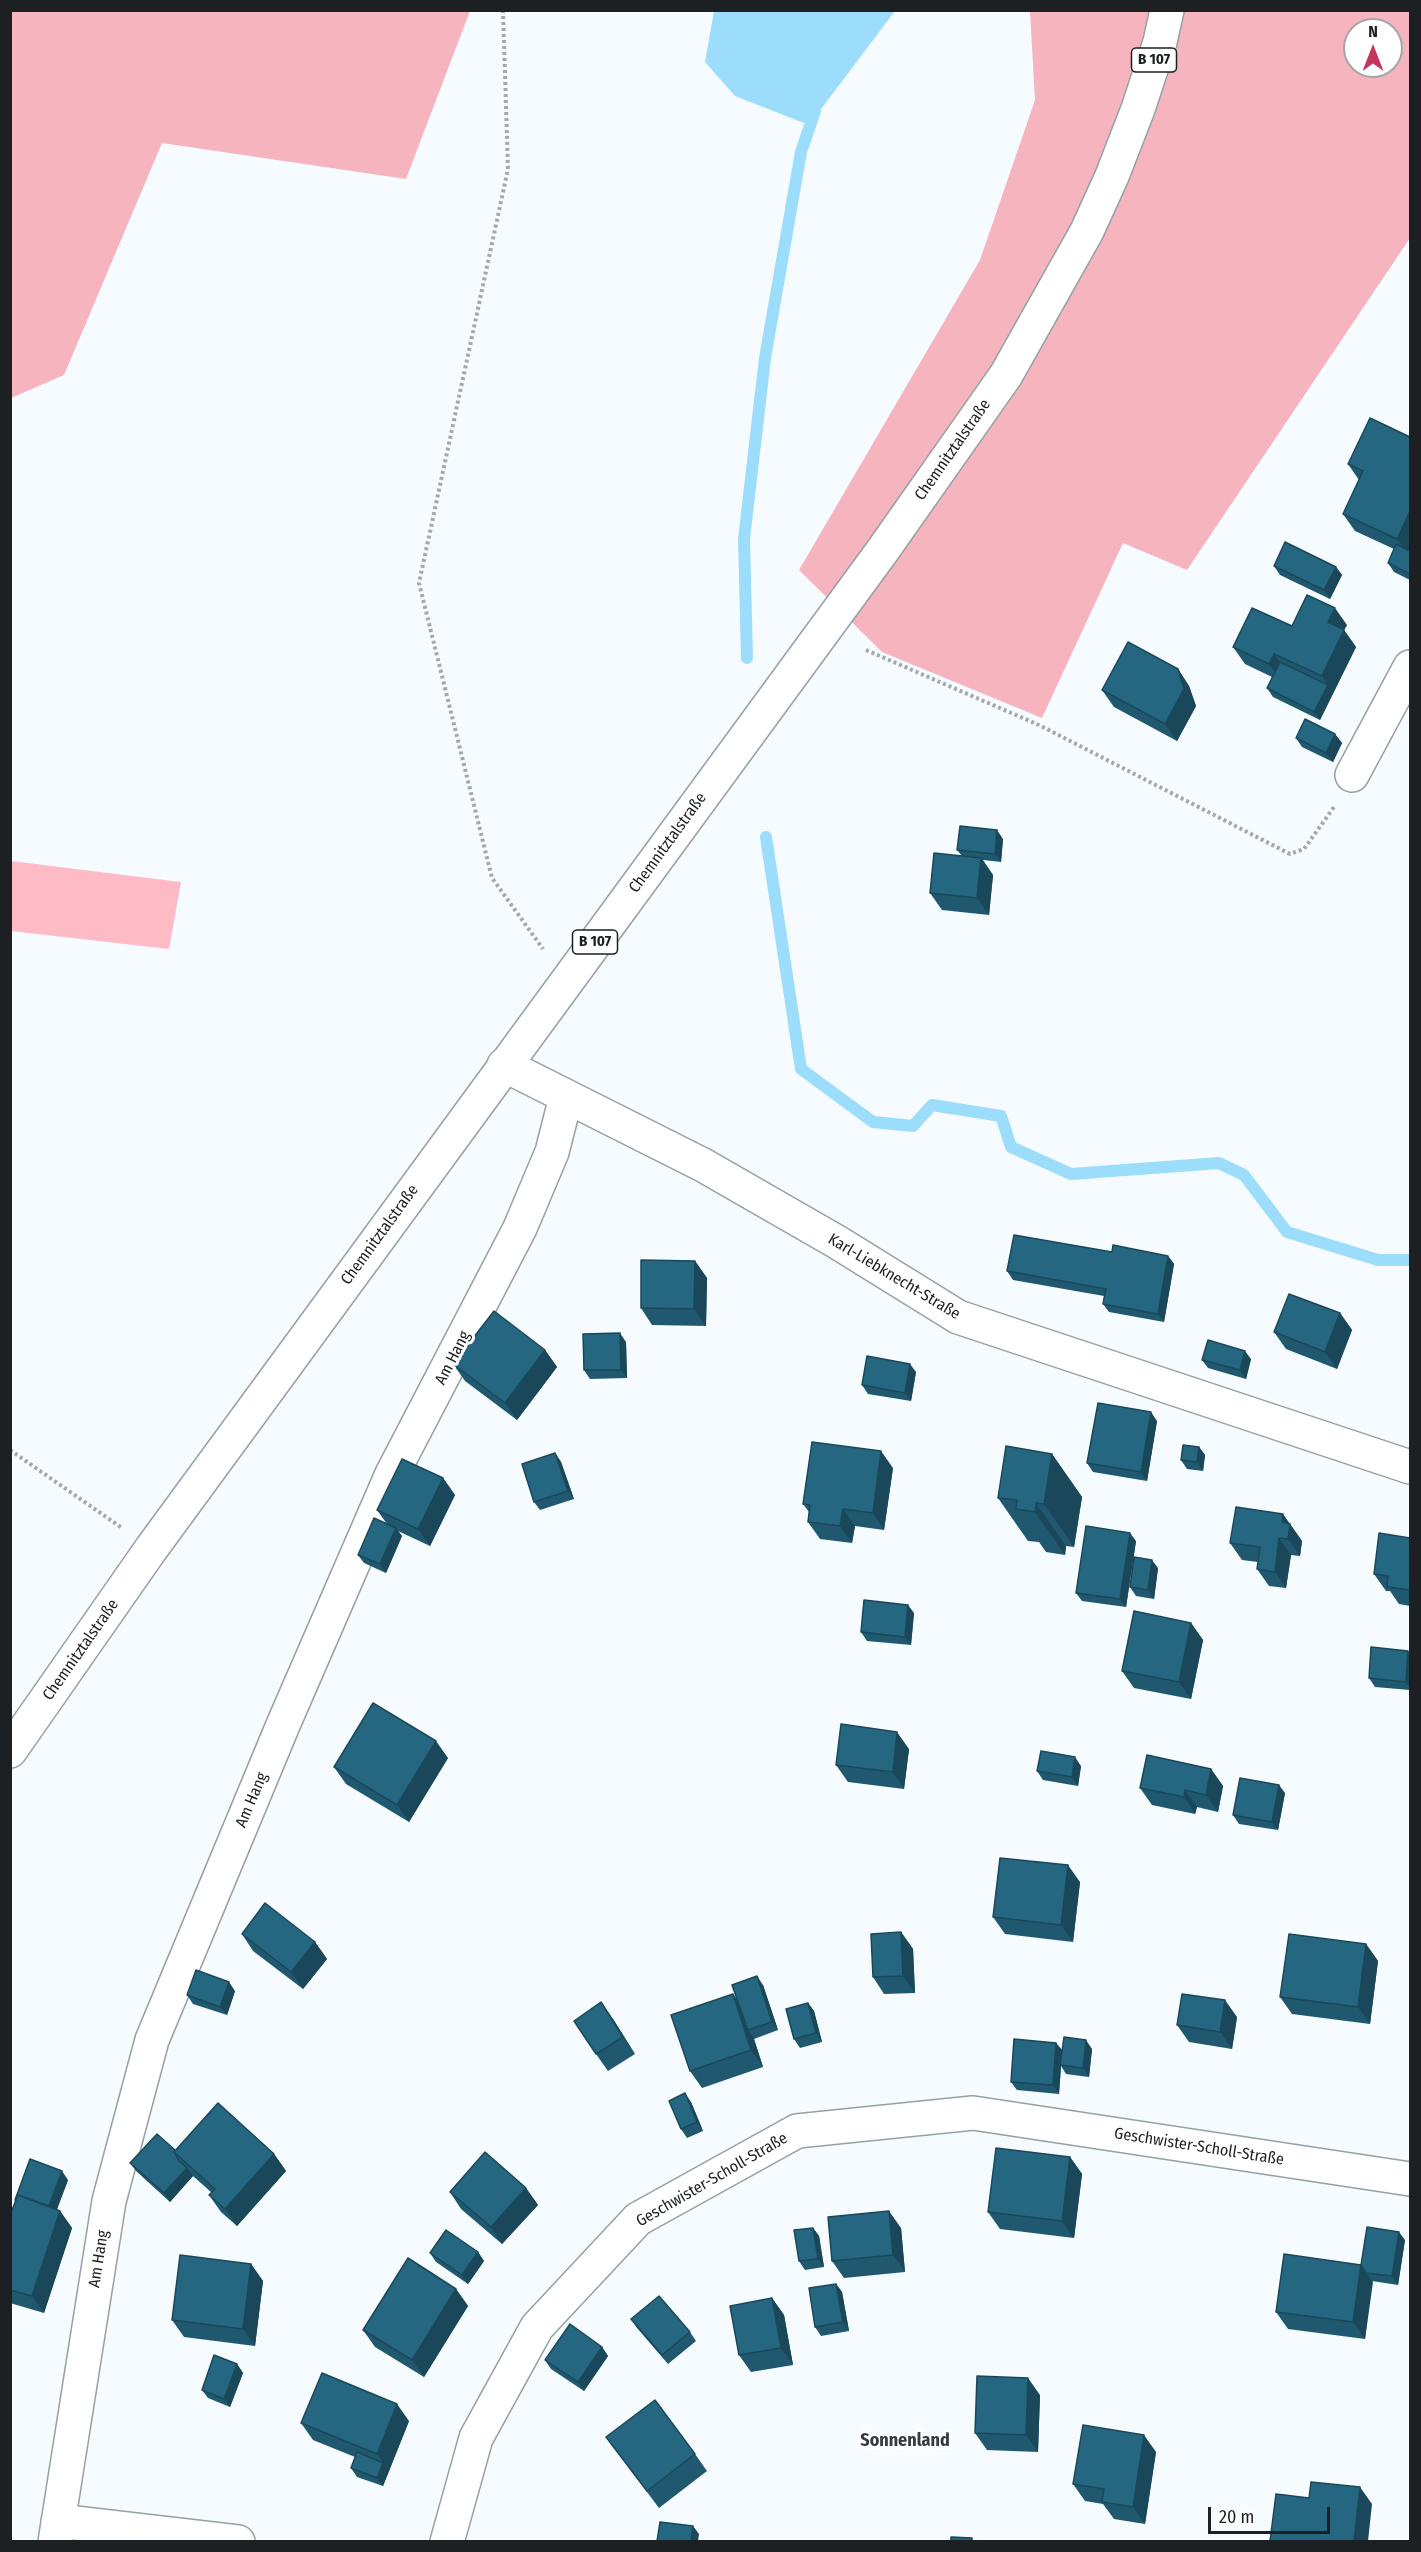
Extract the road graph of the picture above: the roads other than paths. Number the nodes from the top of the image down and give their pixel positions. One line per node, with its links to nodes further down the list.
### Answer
1 (1167, 10): 4 (street, Chemnitztalstraße / B 107)
2 (1410, 667): 3 (street)
3 (1352, 774)
4 (504, 1065): 5 (street, Karl-Liebknecht-Straße); 7 (street, Chemnitztalstraße / B 107)
5 (566, 1097): 6 (street, Karl-Liebknecht-Straße); 9 (street, Am Hang)
6 (1410, 1467)
7 (10, 1751)
8 (1410, 2179): 11 (street, Geschwister-Scholl-Straße)
9 (57, 2531): 10 (street)
10 (238, 2541)
11 (447, 2541)

